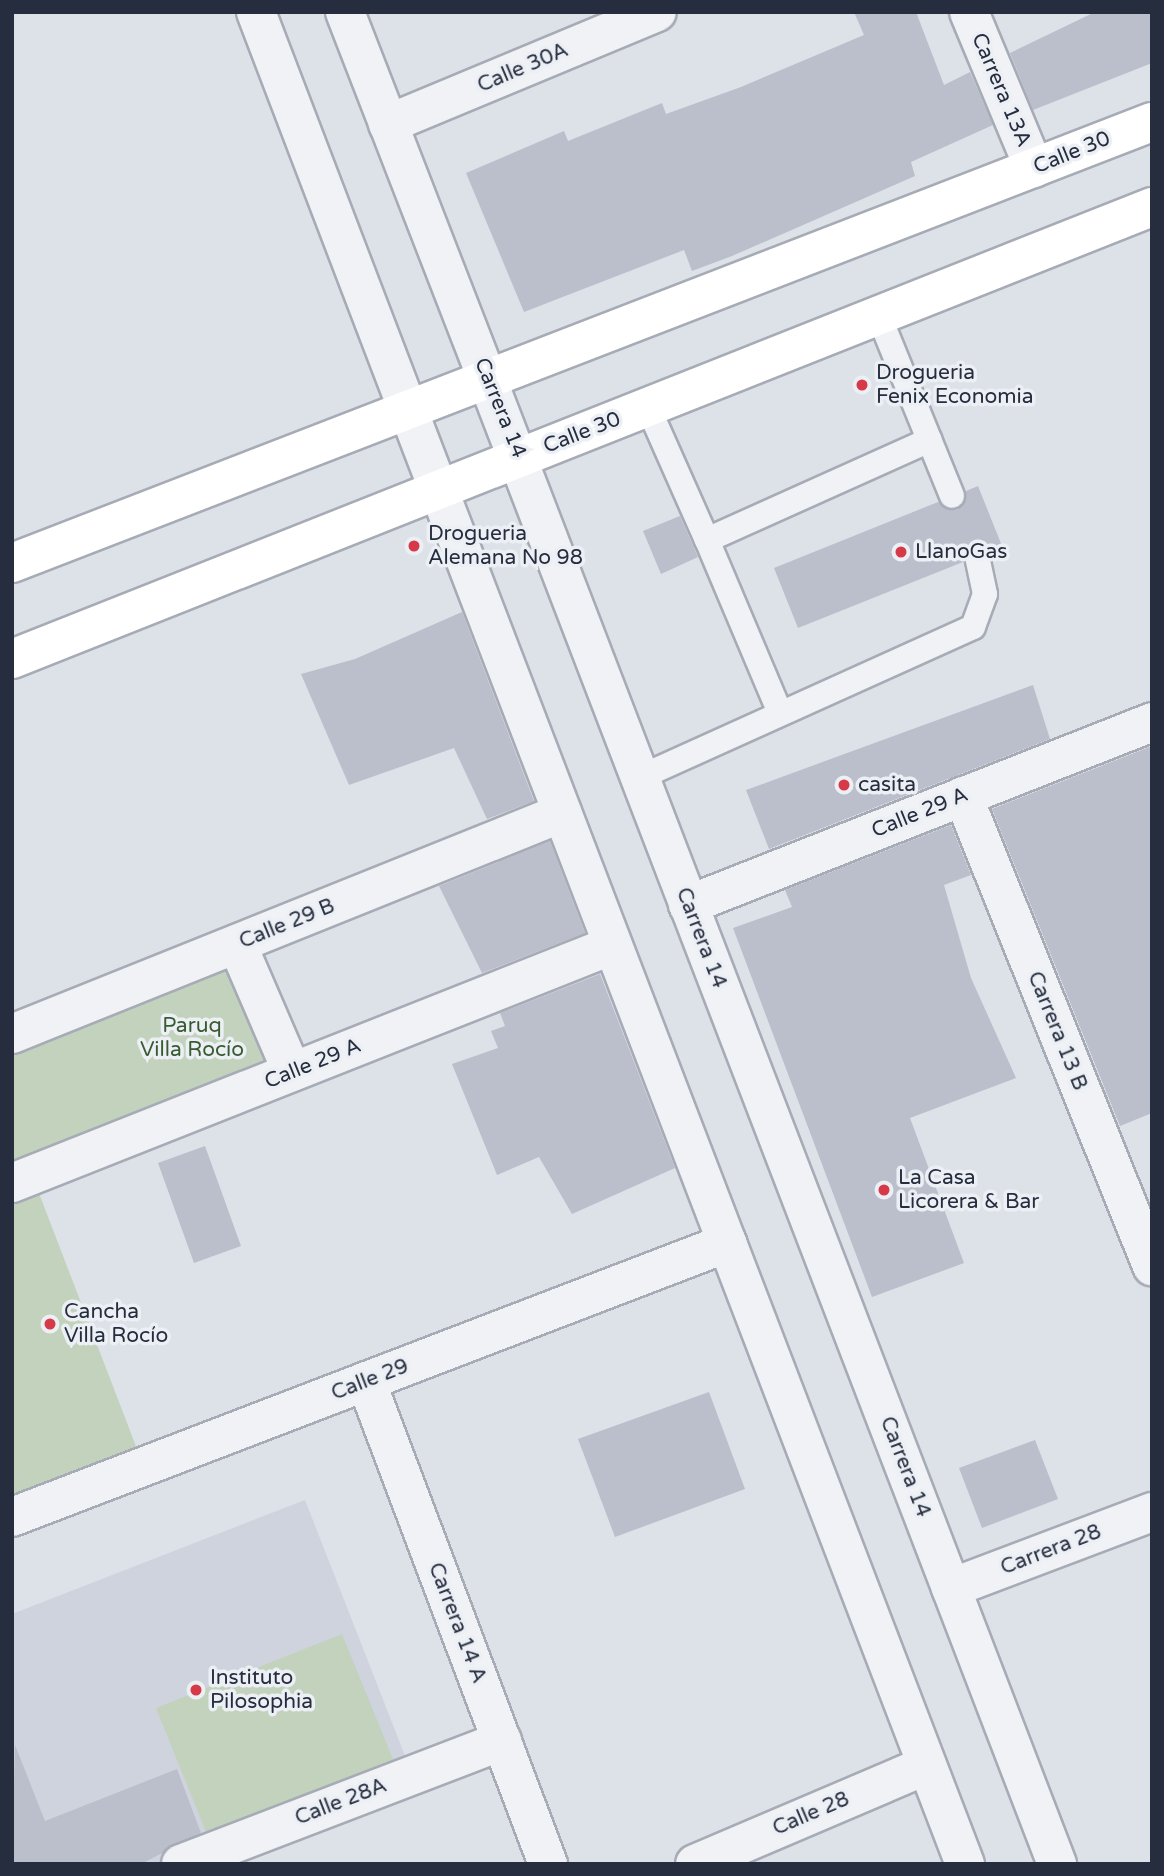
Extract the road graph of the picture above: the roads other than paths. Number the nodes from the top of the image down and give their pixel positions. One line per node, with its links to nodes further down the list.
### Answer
1 (256, 12): 12 (street)
2 (345, 12): 6 (street, Carrera 14)
3 (969, 12): 7 (street, Carrera 13A)
4 (652, 13): 6 (street, Calle 30A)
5 (1152, 122): 7 (main road, Calle 30)
6 (388, 124): 10 (street, Carrera 14)
7 (1034, 169): 10 (main road, Calle 30)
8 (1152, 207): 9 (main road, Calle 30)
9 (878, 316): 11 (main road, Calle 30); 13 (lane)
10 (487, 379): 12 (main road, Calle 30); 14 (street, Carrera 14)
11 (648, 407): 14 (main road, Calle 30); 17 (lane)
12 (408, 410): 15 (street); 19 (main road, Calle 30)
13 (930, 440): 16 (lane); 17 (lane)
14 (520, 457): 15 (main road, Calle 30); 23 (street, Carrera 14)
15 (437, 489): 20 (main road, Calle 30); 25 (street)
16 (952, 496)
17 (707, 540): 21 (lane)
18 (976, 557): 21 (lane)
19 (12, 563)
20 (12, 659)
21 (780, 713): 23 (lane)
22 (1152, 722): 24 (street, Calle 29 A)
23 (640, 777): 26 (street, Carrera 14)
24 (963, 796): 26 (street, Calle 29 A); 33 (street, Carrera 13 B)
25 (562, 813): 27 (street, Calle 29 B); 28 (street)
26 (688, 905): 37 (street, Carrera 14)
27 (237, 944): 29 (street, Calle 29 B); 30 (street)
28 (613, 945): 30 (street, Calle 29 A); 32 (street)
29 (12, 1034)
30 (292, 1072): 31 (street, Calle 29 A)
31 (12, 1183)
32 (727, 1243): 34 (street, Calle 29); 39 (street)
33 (1152, 1266)
34 (366, 1381): 36 (street, Calle 29); 38 (street, Carrera 14 A)
35 (1152, 1512): 37 (street, Carrera 28)
36 (12, 1517)
37 (951, 1588): 44 (street, Carrera 14)
38 (502, 1741): 40 (street, Calle 28A); 41 (street, Carrera 14 A)
39 (927, 1765): 42 (street, Calle 28); 43 (street)
40 (181, 1864)
41 (548, 1864)
42 (695, 1864)
43 (965, 1864)
44 (1057, 1864)

